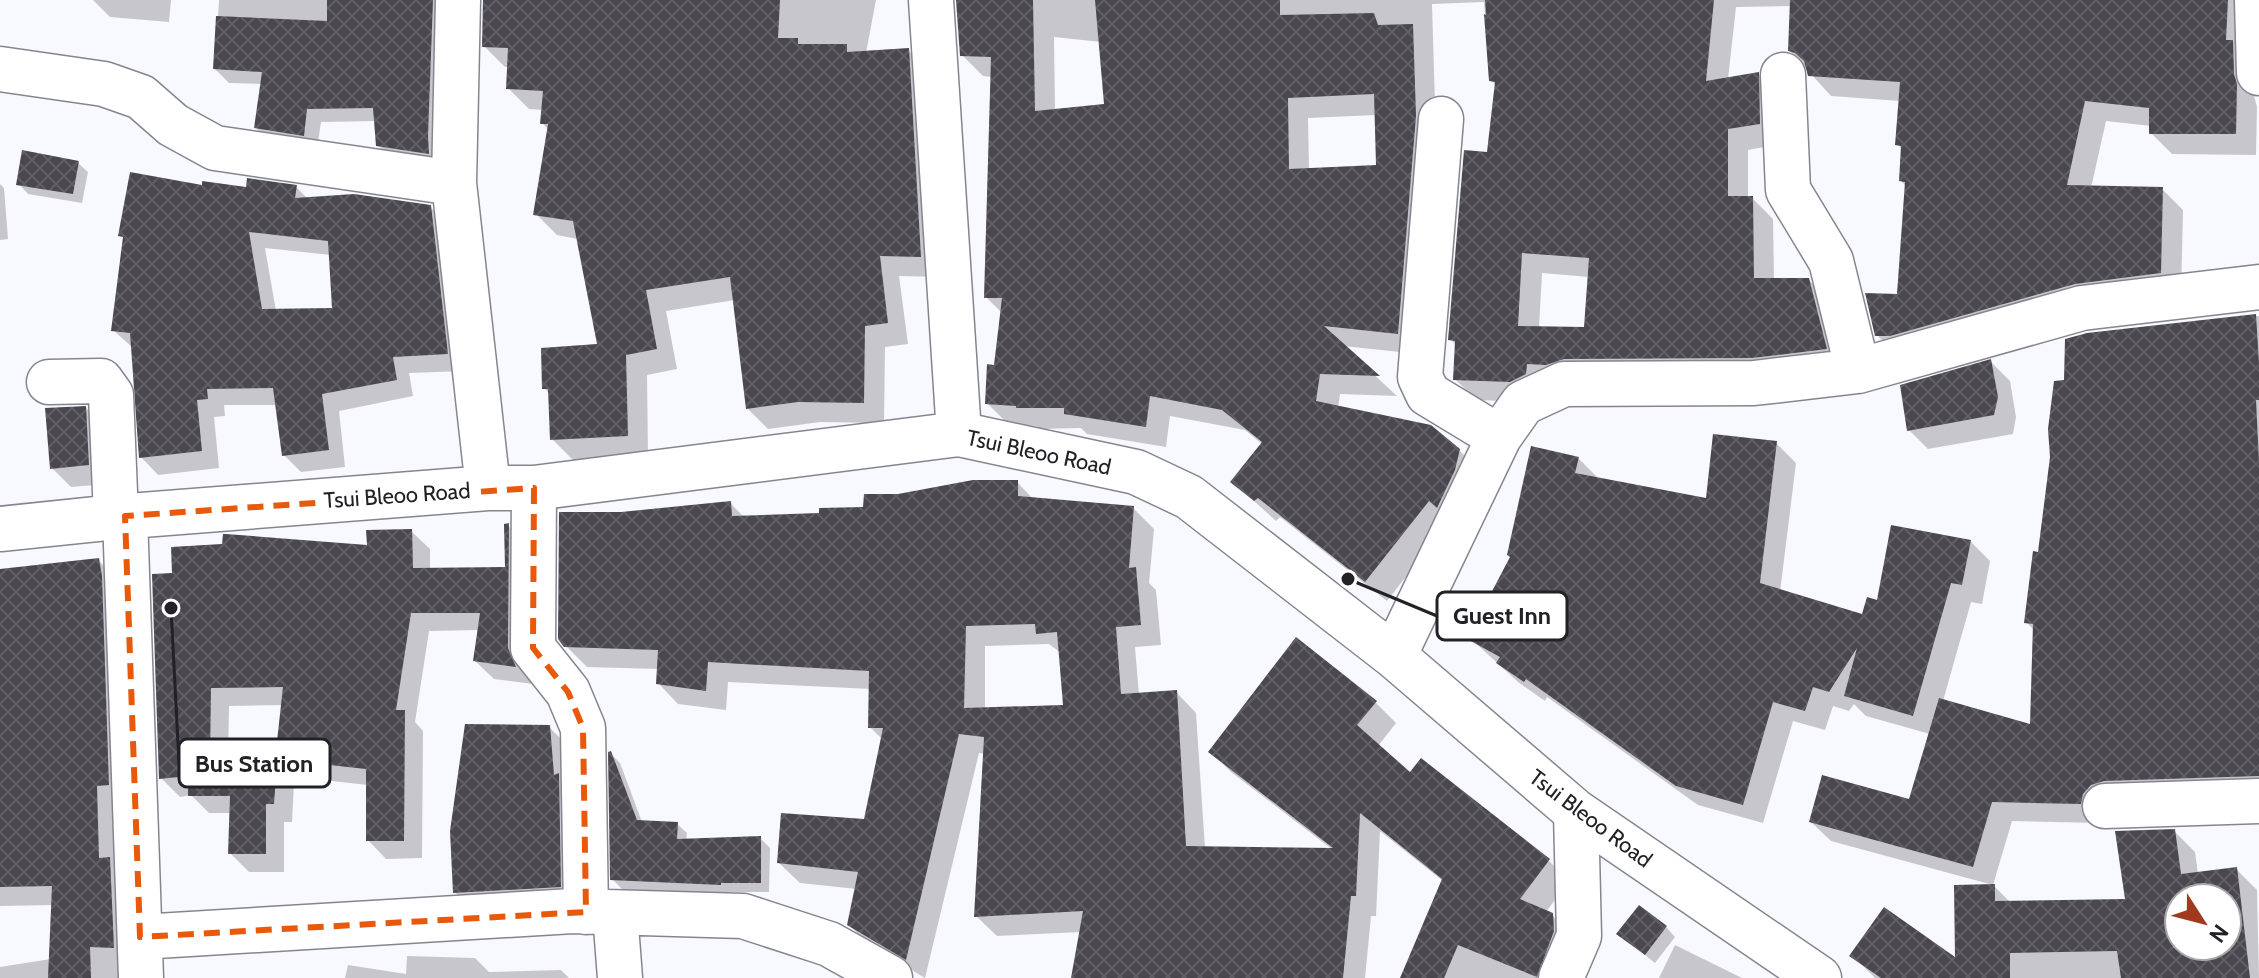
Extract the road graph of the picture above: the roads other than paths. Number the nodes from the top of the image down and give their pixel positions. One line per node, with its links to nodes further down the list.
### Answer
1 (458, 0): 8 (street)
2 (931, 0): 12 (street)
3 (2257, 0): 5 (street)
4 (0, 69): 8 (street)
5 (2259, 73)
6 (1783, 75): 10 (street)
7 (1441, 119): 13 (street)
8 (454, 183): 14 (street)
9 (2259, 287): 10 (street)
10 (1858, 371): 13 (street)
11 (49, 382): 16 (street)
12 (959, 434): 15 (street, Tsui Bleoo Road); 18 (street, Tsui Bleoo Road)
13 (1499, 437): 18 (street)
14 (488, 488): 15 (street, Tsui Bleoo Road); 16 (street, Tsui Bleoo Road)
15 (534, 488): 22 (street)
16 (121, 516): 17 (street, Tsui Bleoo Road); 23 (street)
17 (0, 529)
18 (1394, 656): 21 (street, Tsui Bleoo Road)
19 (2259, 801): 20 (street)
20 (2105, 806)
21 (1576, 812): 26 (street); 27 (street, Tsui Bleoo Road)
22 (601, 912): 23 (street); 24 (street); 25 (street)
23 (140, 958)
24 (620, 978)
25 (890, 978)
26 (1561, 978)
27 (1819, 978)

